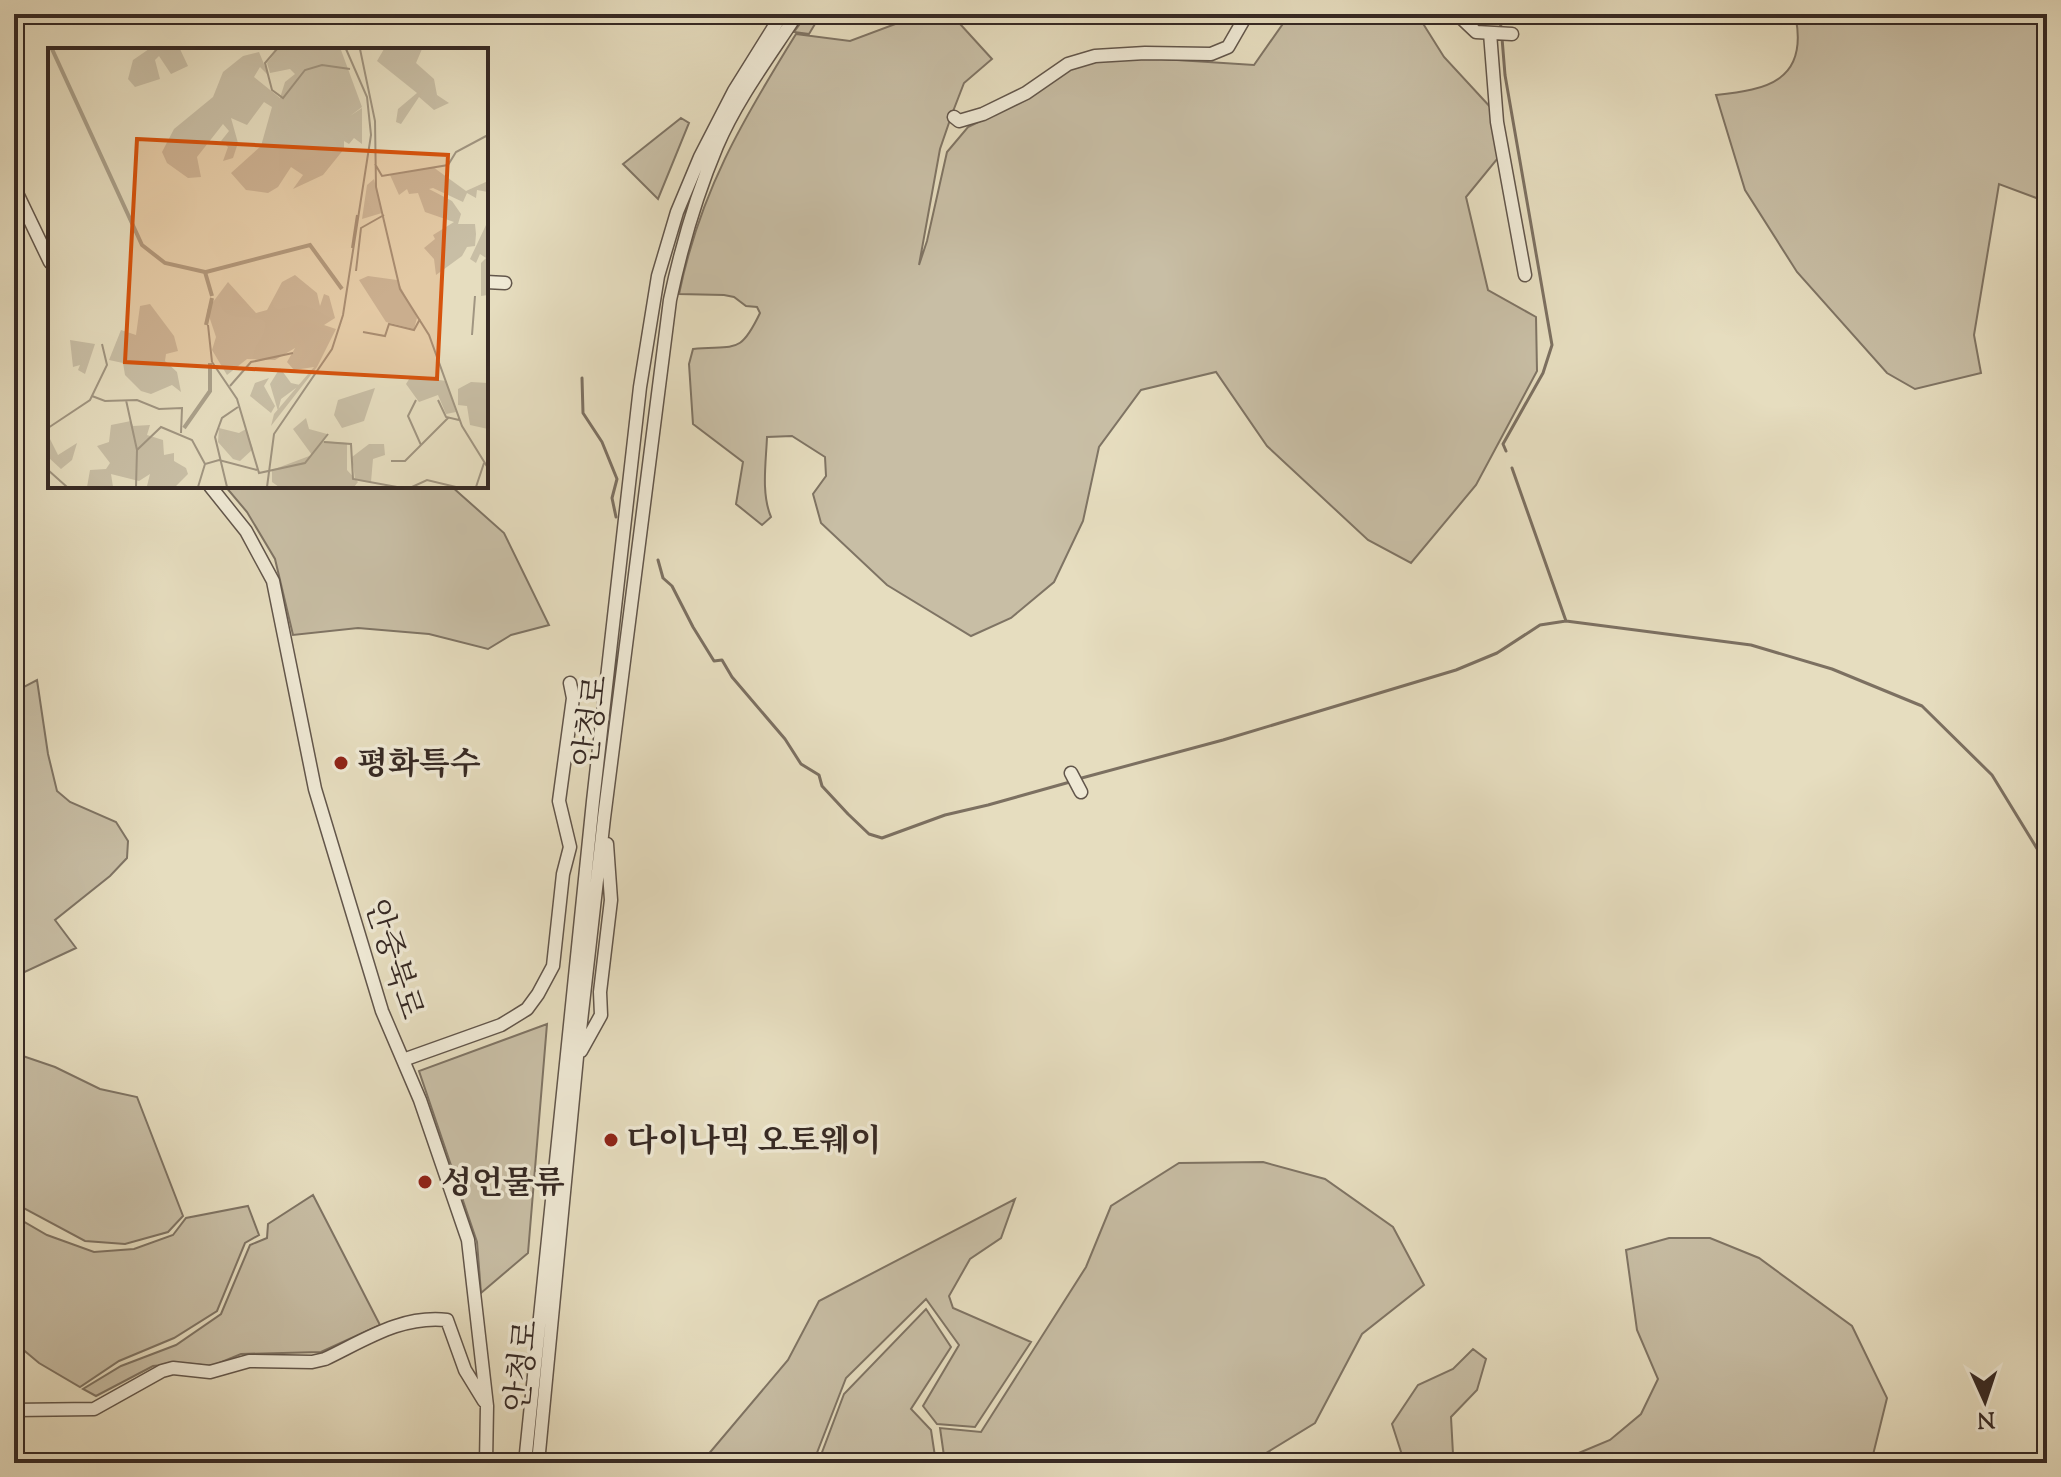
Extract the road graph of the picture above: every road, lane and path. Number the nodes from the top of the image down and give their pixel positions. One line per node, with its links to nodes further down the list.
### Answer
1 (782, 14): 23 (street, 안청로)
2 (797, 14): 17 (street, 안청로)
3 (1247, 14): 7 (street)
4 (1457, 14): 5 (street)
5 (1490, 33): 6 (street); 10 (street)
6 (1512, 34)
7 (954, 117)
8 (14, 187): 9 (street)
9 (48, 258)
10 (1525, 275)
11 (488, 282): 12 (street)
12 (505, 283)
13 (212, 488): 19 (street, 안중북로)
14 (570, 683): 19 (street)
15 (1071, 773): 16 (street)
16 (1081, 792)
17 (604, 818): 18 (street, 안청로); 18 (street)
18 (577, 1057): 24 (street, 안청로)
19 (403, 1060): 20 (street, 안중북로)
20 (487, 1406): 21 (street); 22 (street, 안중북로)
21 (14, 1410)
22 (486, 1463)
23 (525, 1463)
24 (538, 1463)

